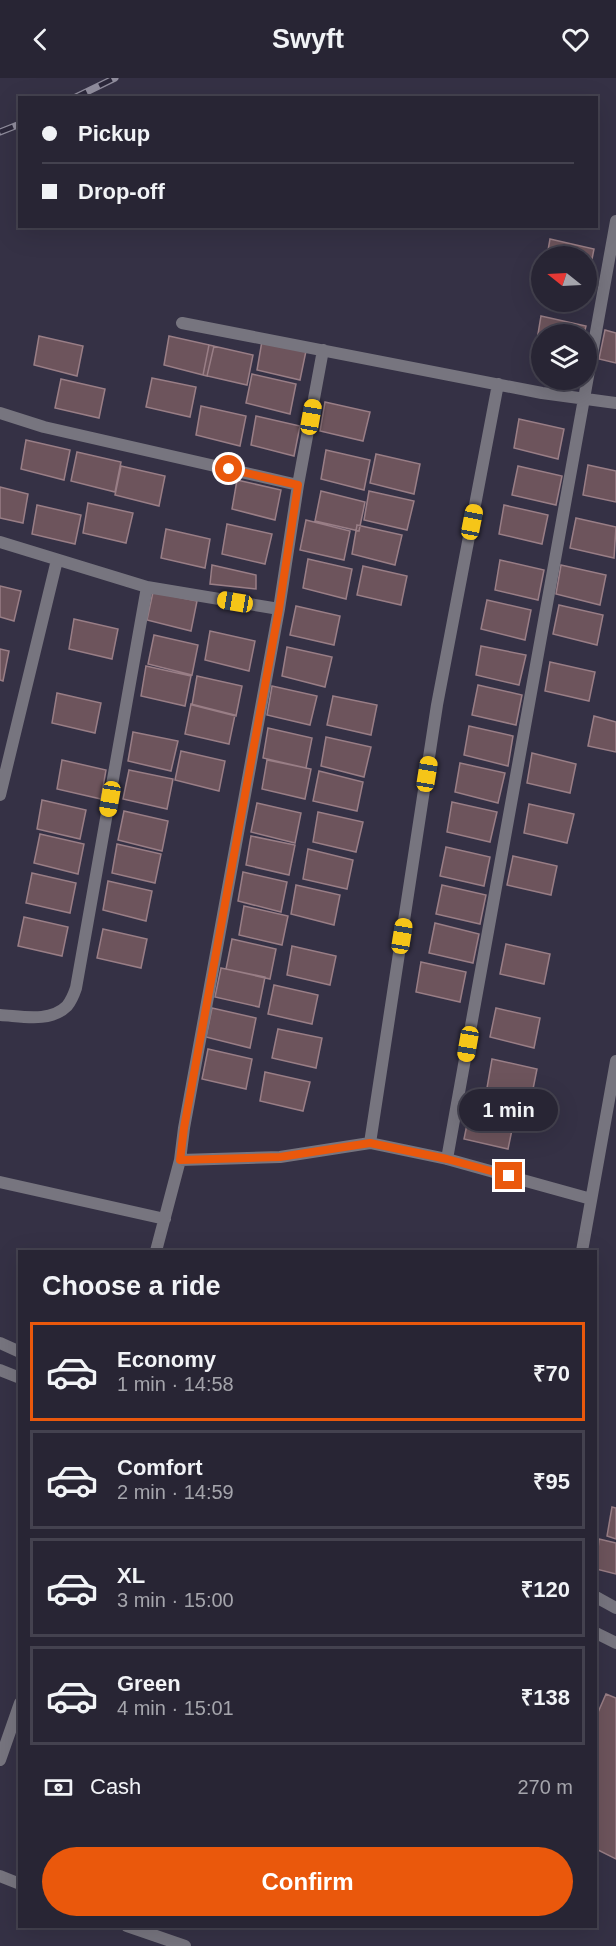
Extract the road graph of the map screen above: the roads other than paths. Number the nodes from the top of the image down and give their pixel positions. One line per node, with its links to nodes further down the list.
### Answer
1 (616, 221): 5 (street)
2 (182, 323): 3 (street)
3 (323, 350): 4 (street); 8 (street)
4 (498, 384): 5 (street); 16 (street)
5 (583, 398): 6 (street); 17 (street)
6 (616, 403)
7 (0, 413): 8 (street)
8 (298, 485): 12 (street)
9 (0, 542): 10 (street)
10 (57, 560): 11 (street); 13 (street)
11 (147, 587): 12 (street); 14 (street)
12 (279, 609): 18 (street)
13 (0, 795)
14 (0, 1015)
15 (616, 1061): 20 (street)
16 (370, 1143): 17 (street); 18 (street)
17 (447, 1159): 20 (street)
18 (180, 1160): 21 (street)
19 (0, 1182): 21 (street)
20 (591, 1199): 23 (street)
21 (165, 1219): 22 (street)
22 (156, 1250)
23 (582, 1250)
24 (0, 1343): 25 (street)
25 (18, 1351)
26 (0, 1370): 27 (street)
27 (18, 1377)
28 (597, 1598): 29 (street)
29 (616, 1608)
30 (597, 1634): 31 (street)
31 (616, 1643)
32 (18, 1709): 33 (street)
33 (0, 1760)
34 (0, 1876): 35 (street)
35 (18, 1883)
36 (133, 1928): 37 (street)
37 (185, 1946)

